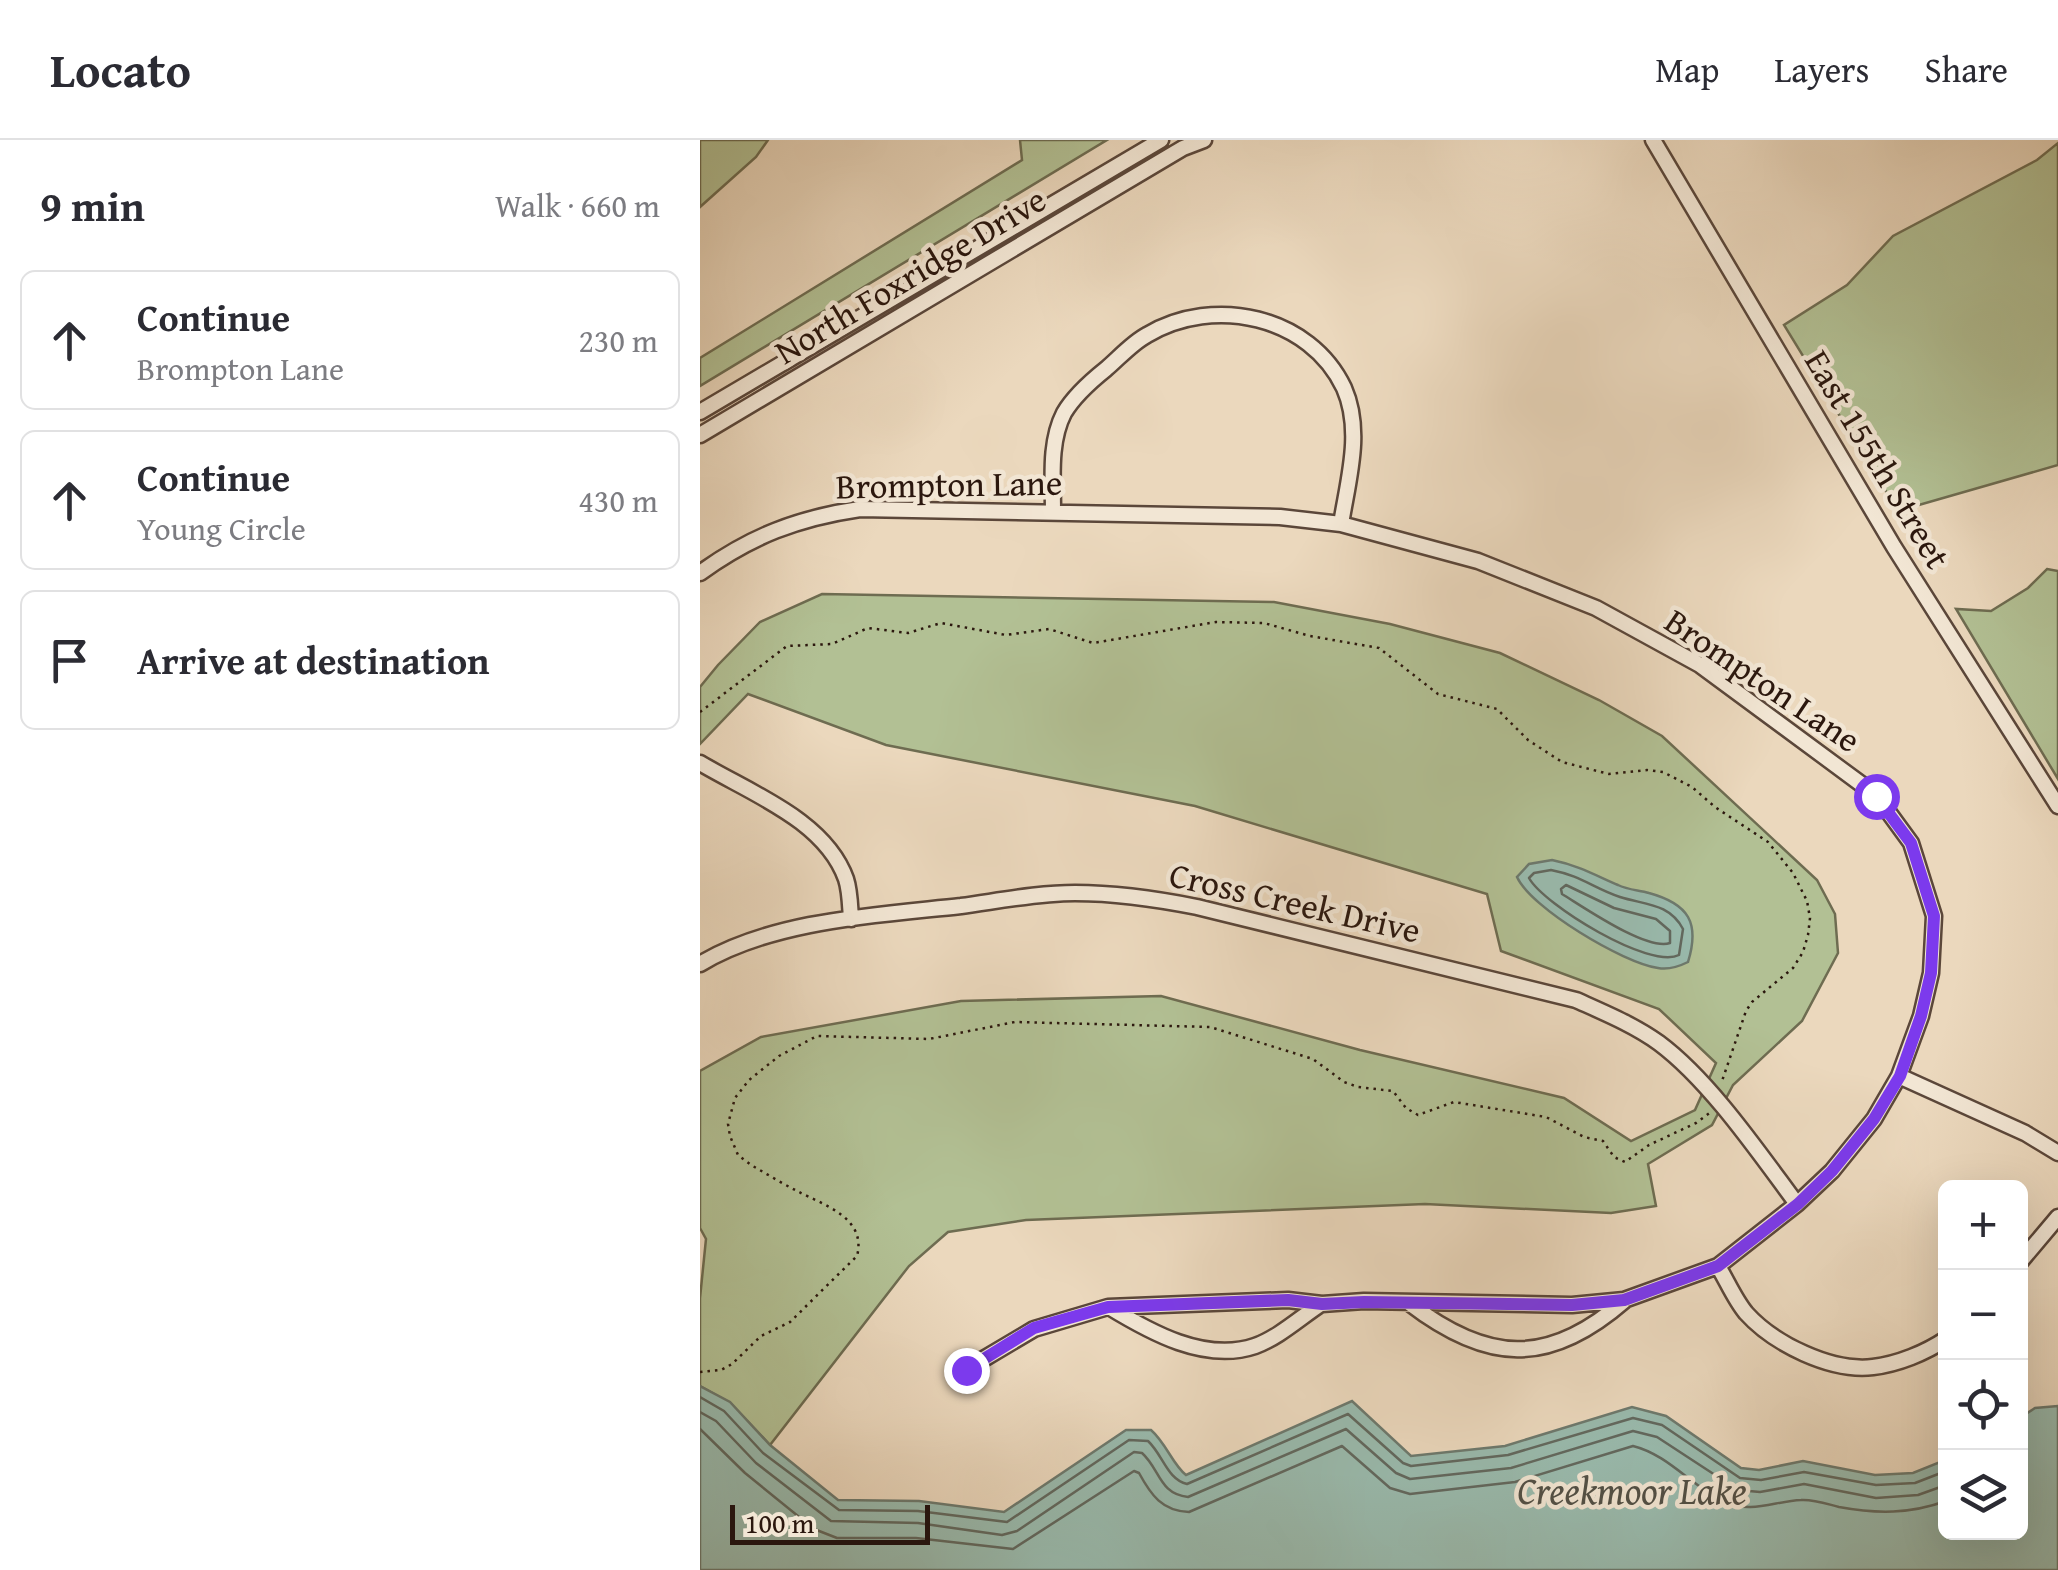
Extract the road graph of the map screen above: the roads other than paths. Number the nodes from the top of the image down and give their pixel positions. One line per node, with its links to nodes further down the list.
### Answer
1 (1161, 140): 4 (street, North Foxridge Drive)
2 (1204, 140): 5 (street, North Foxridge Drive)
3 (1653, 140): 10 (street, East 155th Street)
4 (700, 412)
5 (700, 435)
6 (1053, 511): 7 (street, Brompton Lane); 7 (street); 8 (street, Brompton Lane)
7 (1341, 524): 13 (street, Brompton Lane)
8 (700, 573)
9 (700, 763): 11 (street)
10 (2058, 806)
11 (852, 918): 12 (street, Cross Creek Drive); 15 (street, Cross Creek Drive)
12 (700, 964)
13 (1900, 1076): 14 (street); 15 (street, Brompton Lane)
14 (2058, 1153)
15 (1798, 1204): 18 (street, Brompton Lane)
16 (2058, 1218): 17 (street)
17 (2028, 1253)
18 (1718, 1266): 19 (street, Brompton Lane); 23 (street)
19 (1624, 1300): 20 (street); 20 (street)
20 (1410, 1303): 21 (street)
21 (1322, 1304): 22 (street); 22 (street)
22 (1108, 1307): 24 (street)
23 (1938, 1344)
24 (966, 1370)

